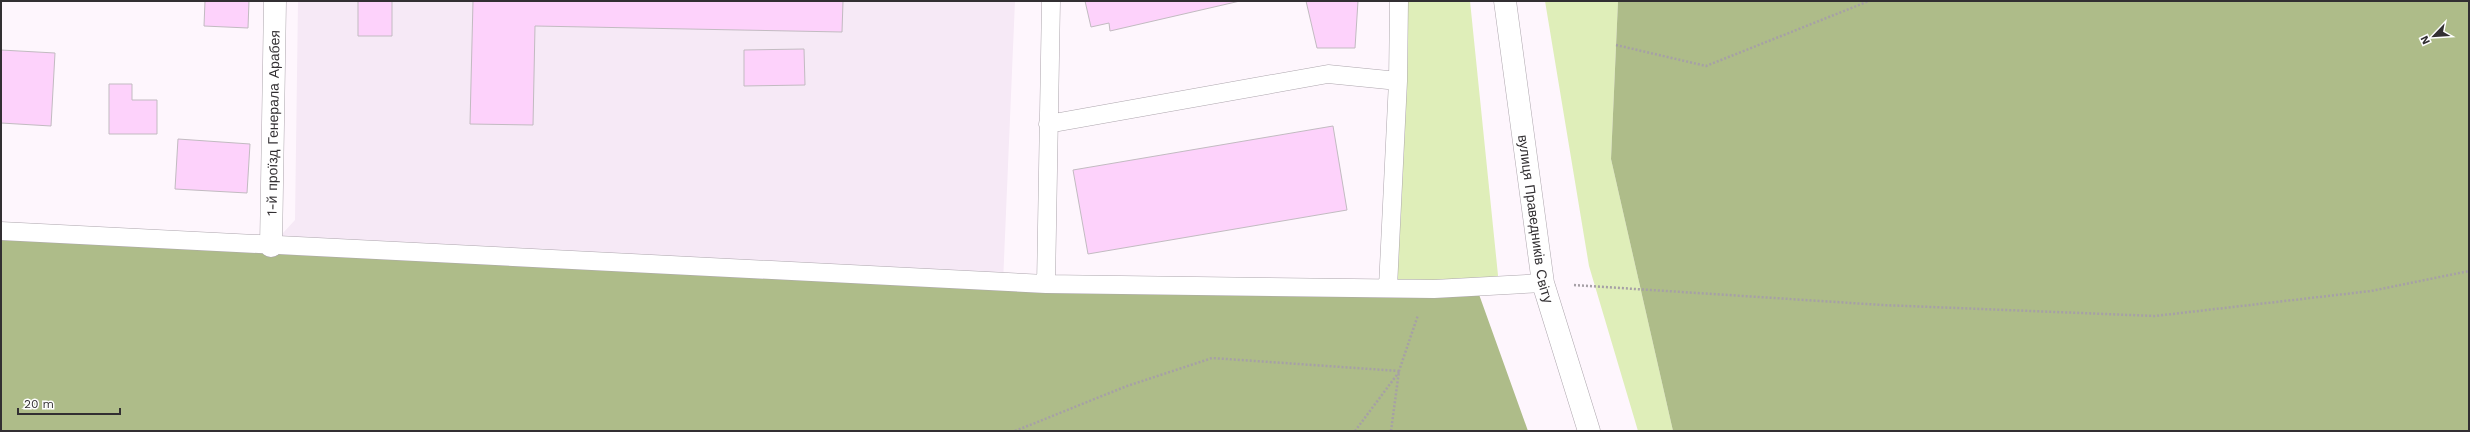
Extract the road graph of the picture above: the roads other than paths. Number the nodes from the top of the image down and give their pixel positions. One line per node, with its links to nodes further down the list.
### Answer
1 (275, 1): 8 (main road, 1-й проїзд Генерала Арабея)
2 (1051, 1): 6 (lane)
3 (1399, 1): 5 (lane)
4 (1505, 1): 9 (main road, вулиця Праведників Світу)
5 (1398, 81): 6 (lane); 11 (lane)
6 (1048, 124): 10 (lane)
7 (1, 231): 8 (lane)
8 (271, 246): 10 (lane)
9 (1543, 283): 11 (lane); 12 (main road, вулиця Праведників Світу)
10 (1046, 284): 11 (lane)
11 (1388, 287)
12 (1589, 431)

